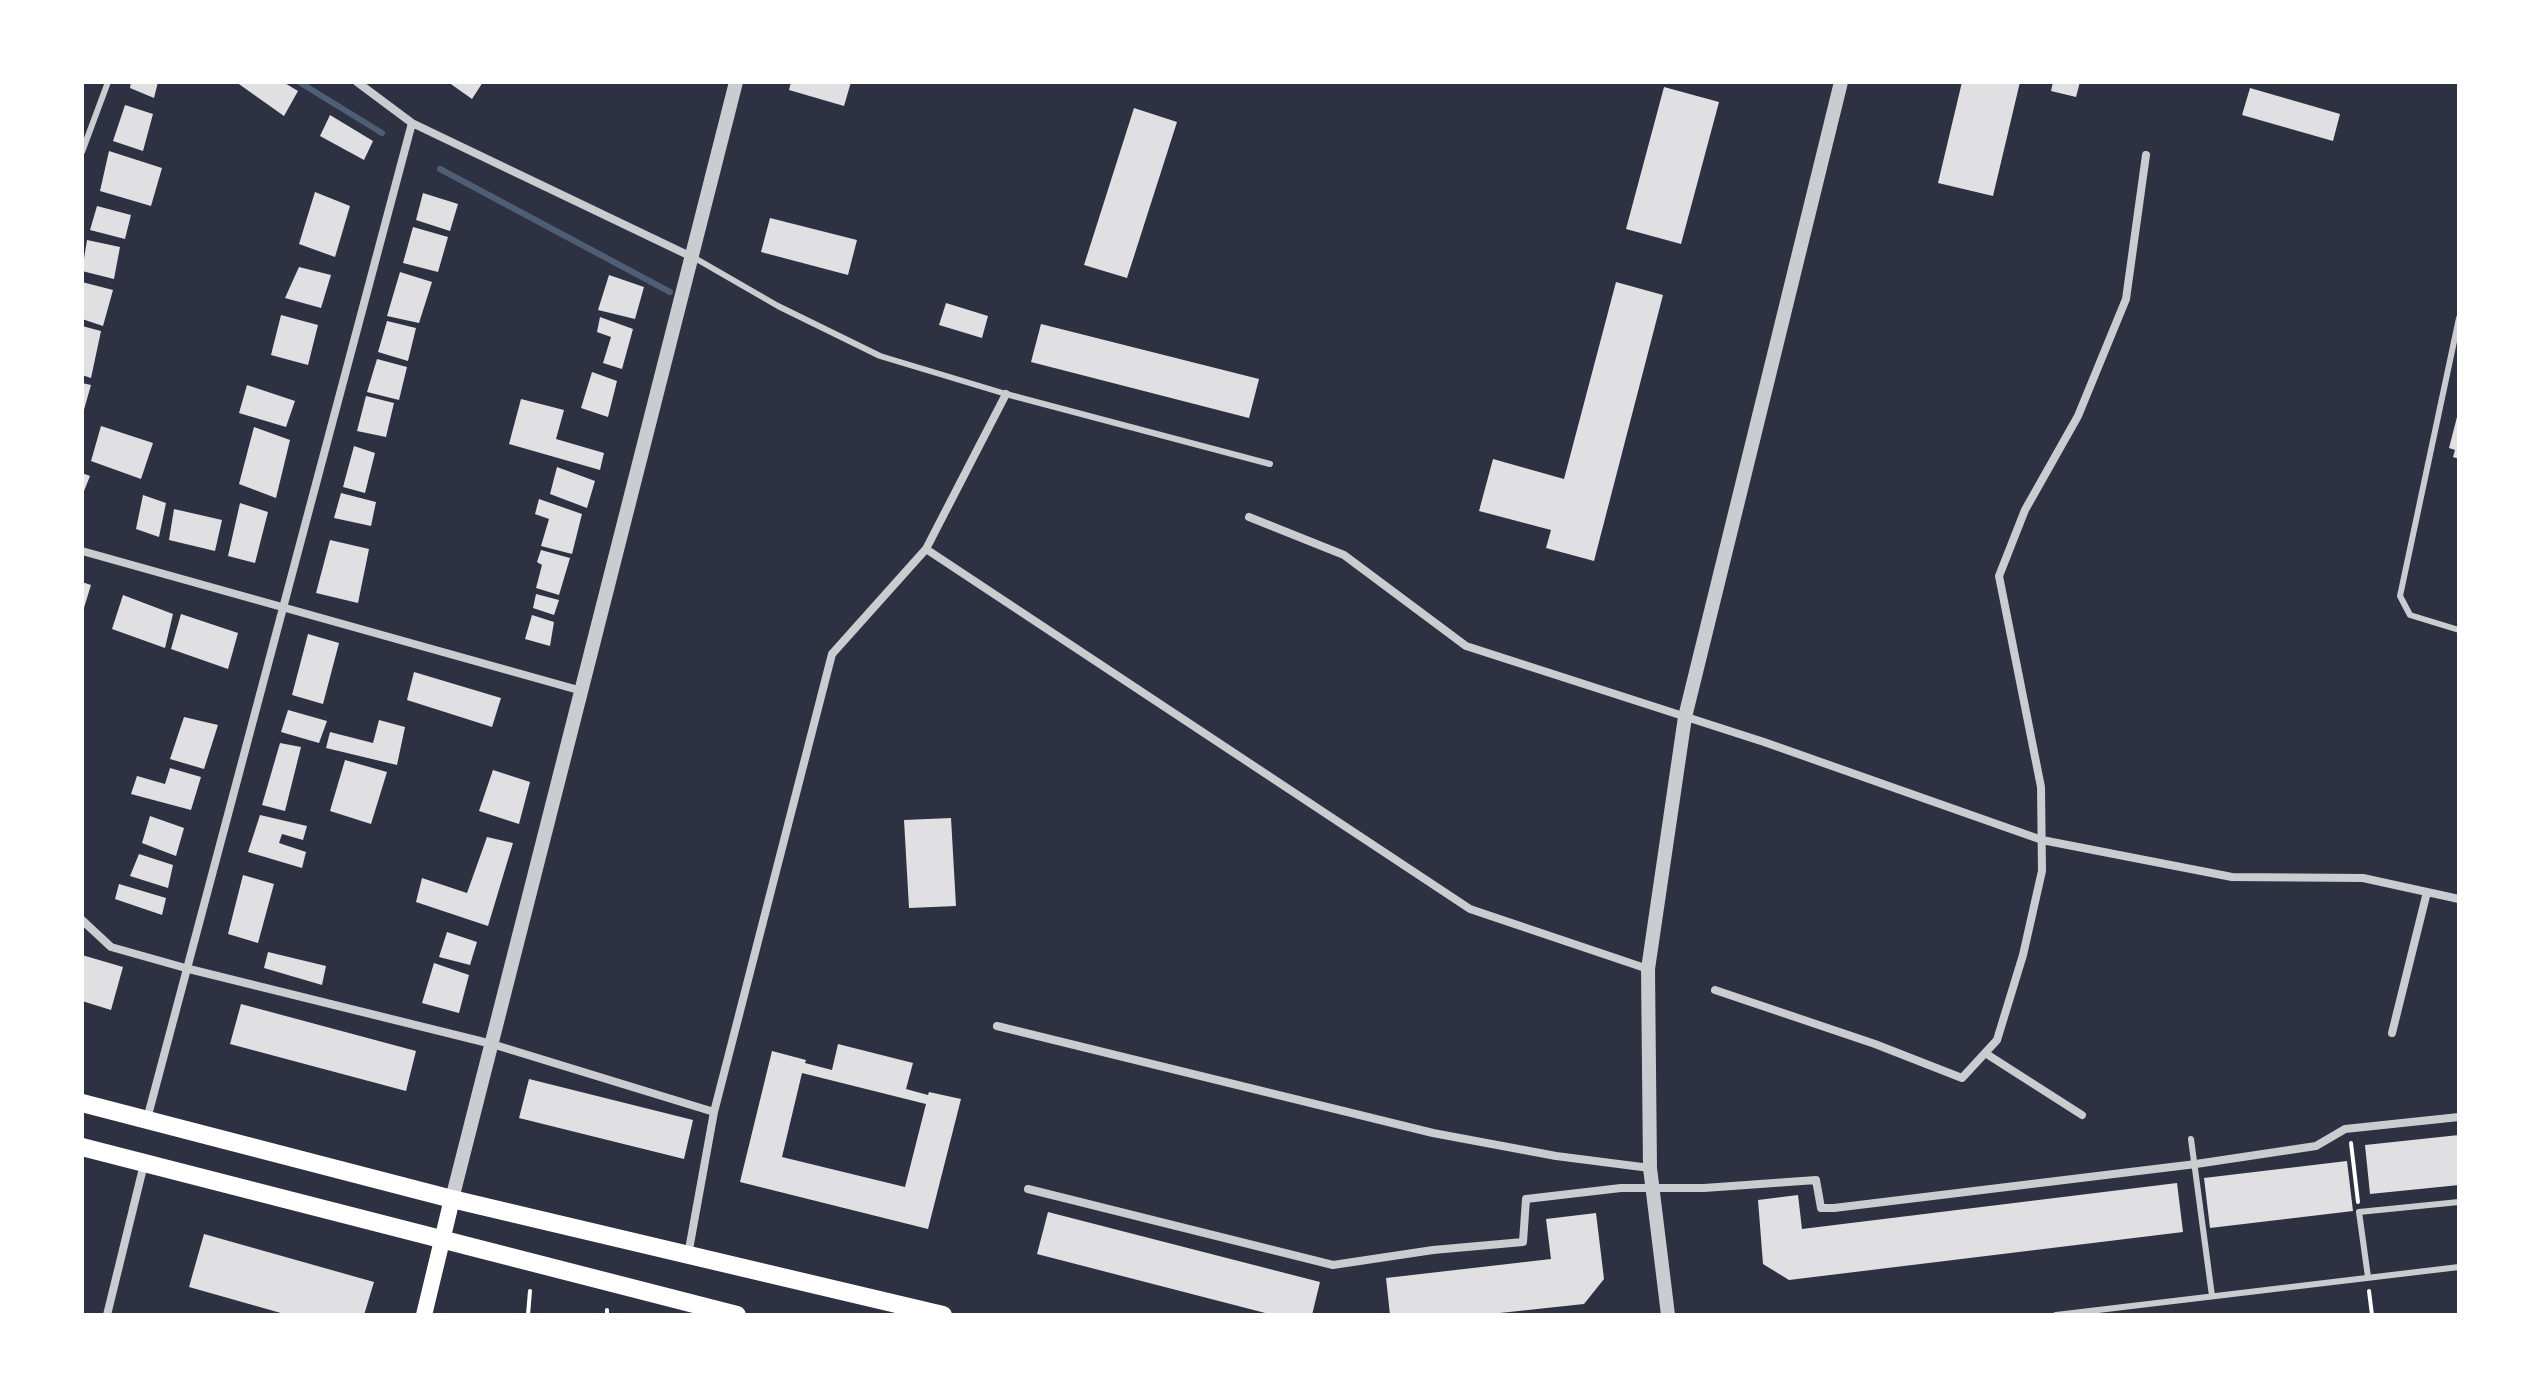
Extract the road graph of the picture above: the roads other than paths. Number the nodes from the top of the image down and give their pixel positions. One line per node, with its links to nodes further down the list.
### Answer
1 (108, 82): 6 (lane)
2 (357, 82): 5 (street)
3 (736, 82): 8 (street)
4 (1841, 82): 18 (street)
5 (412, 123): 8 (street); 15 (street)
6 (82, 152)
7 (2146, 155): 19 (street)
8 (693, 257): 10 (lane); 17 (street)
9 (2459, 318): 16 (lane)
10 (1006, 394): 11 (lane); 13 (street)
11 (1270, 464)
12 (1249, 517): 18 (street)
13 (926, 549): 24 (street); 31 (street)
14 (82, 551): 15 (street)
15 (284, 610): 17 (street); 23 (street)
16 (2459, 630)
17 (582, 691): 28 (street)
18 (1685, 717): 19 (street); 24 (street)
19 (2042, 840): 20 (street); 29 (street)
20 (2427, 892): 21 (street); 27 (street)
21 (2459, 899)
22 (82, 920): 23 (street)
23 (189, 969): 28 (street); 34 (street)
24 (1648, 969): 39 (street)
25 (1715, 990): 29 (street)
26 (997, 1026): 39 (street)
27 (2392, 1033)
28 (492, 1044): 31 (street); 42 (street)
29 (1985, 1053): 32 (street)
30 (82, 1103): 34 (main road)
31 (714, 1112): 45 (street)
32 (2082, 1115)
33 (2459, 1117): 38 (street)
34 (147, 1120): 42 (main road)
35 (2191, 1139): 38 (lane)
36 (82, 1147): 37 (main road)
37 (144, 1163): 44 (main road); 50 (street)
38 (2196, 1164): 40 (street); 48 (lane)
39 (1650, 1168): 40 (street)
40 (1653, 1186): 41 (street); 54 (street)
41 (1028, 1189)
42 (452, 1199): 44 (main road); 45 (main road)
43 (2459, 1202): 47 (lane)
44 (443, 1239): 51 (main road); 52 (main road)
45 (688, 1256): 53 (main road)
46 (2459, 1267): 47 (lane)
47 (2368, 1277): 48 (lane)
48 (2212, 1296): 49 (lane)
49 (2087, 1313): 55 (lane)
50 (107, 1315)
51 (424, 1315)
52 (737, 1315)
53 (943, 1315)
54 (1668, 1315)
55 (2056, 1315)

